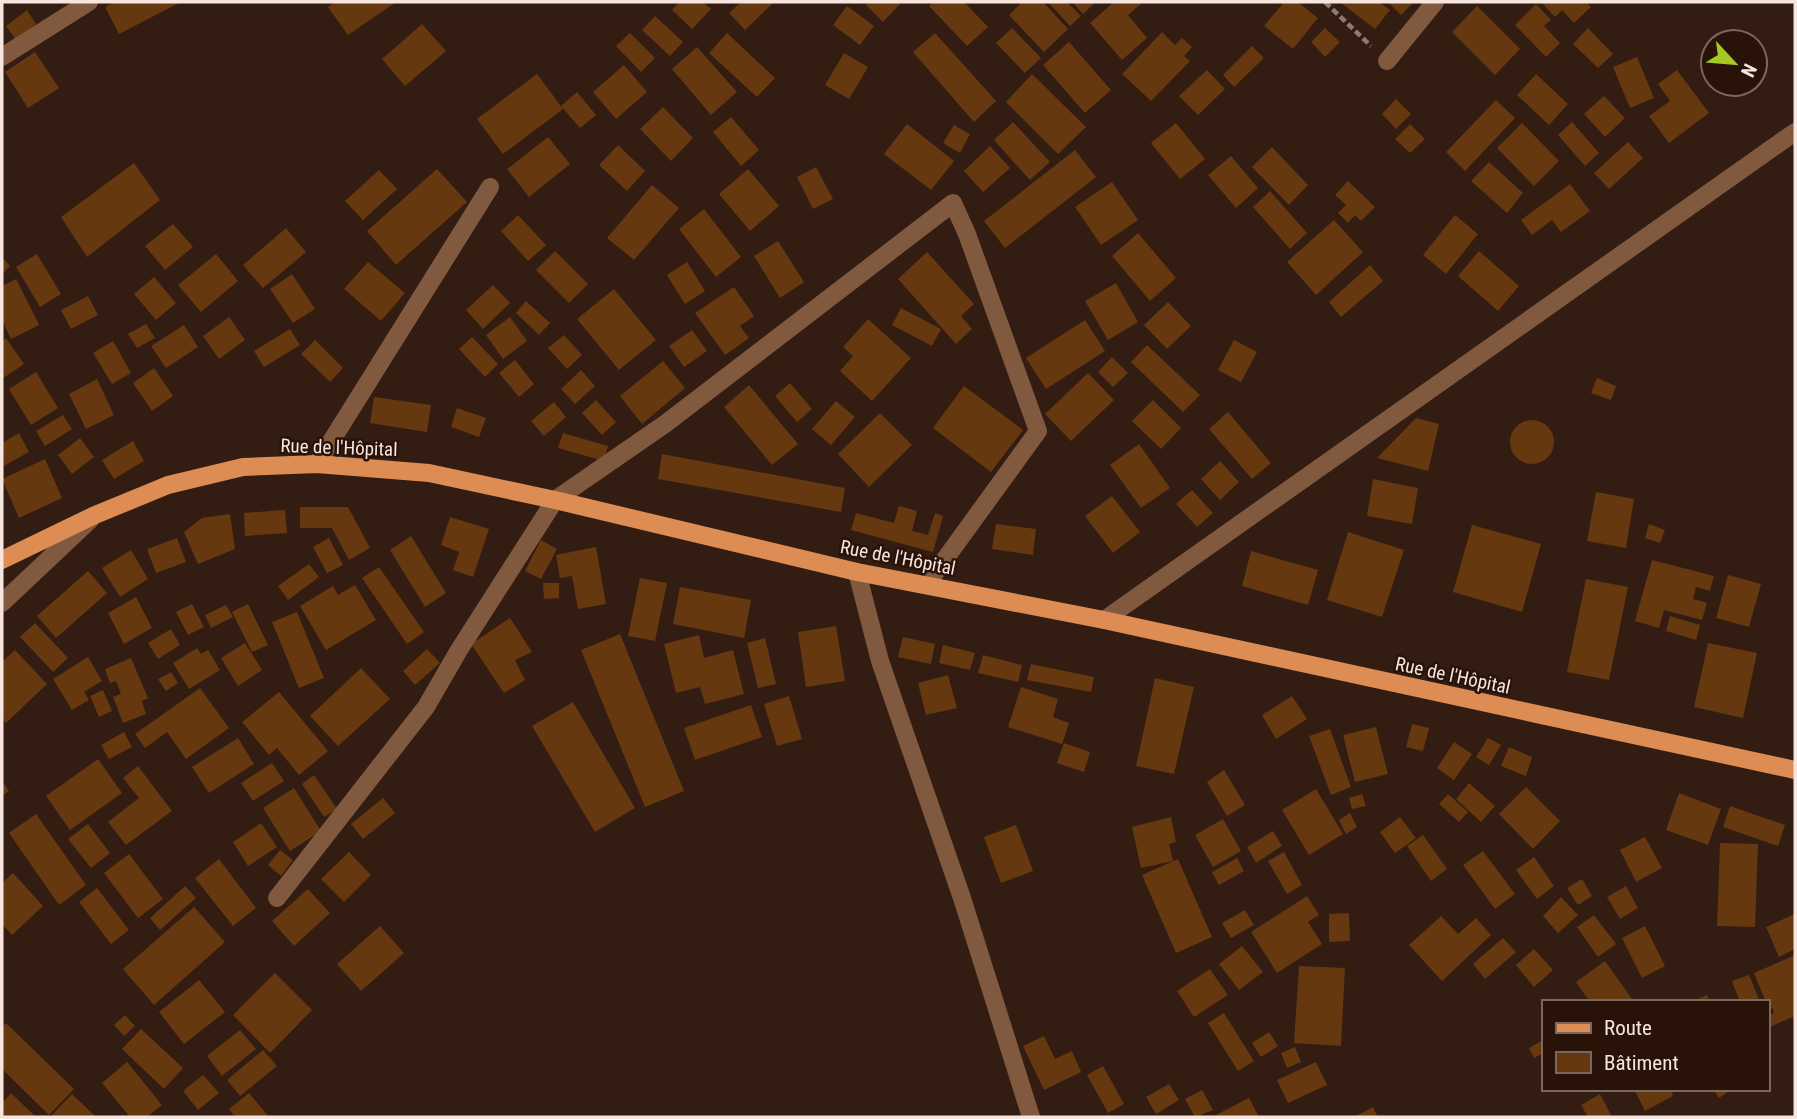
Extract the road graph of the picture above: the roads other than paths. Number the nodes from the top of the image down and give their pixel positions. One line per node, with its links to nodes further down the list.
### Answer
1 (89, 2): 3 (street)
2 (1435, 2): 4 (street)
3 (2, 57)
4 (1387, 61)
5 (1795, 132): 14 (street)
6 (490, 187): 7 (street)
7 (317, 464): 8 (main road, Rue de l'Hôpital); 9 (main road, Rue de l'Hôpital)
8 (555, 500): 11 (main road, Rue de l'Hôpital); 12 (street); 16 (street)
9 (95, 515): 10 (main road, Rue de l'Hôpital); 13 (street)
10 (2, 559)
11 (857, 572): 12 (main road, Rue de l'Hôpital); 17 (street)
12 (927, 584): 14 (main road, Rue de l'Hôpital)
13 (2, 603)
14 (1104, 620): 15 (main road, Rue de l'Hôpital)
15 (1795, 770)
16 (277, 898)
17 (1031, 1117)

